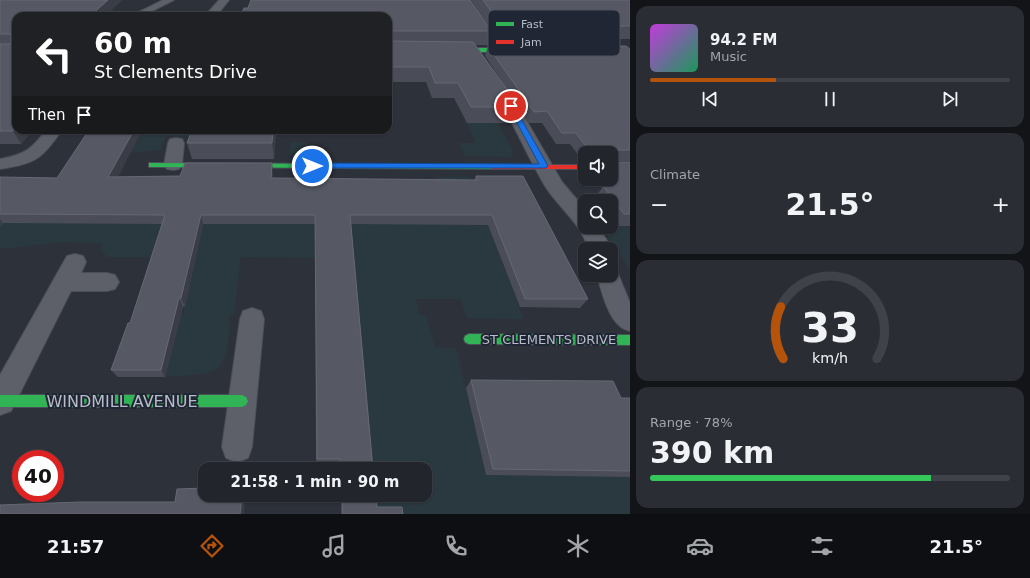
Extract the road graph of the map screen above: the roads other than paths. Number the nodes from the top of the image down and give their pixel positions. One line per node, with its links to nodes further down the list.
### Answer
1 (170, 0): 4 (lane)
2 (224, 0): 5 (street)
3 (466, 0): 6 (lane)
4 (144, 12)
5 (214, 12)
6 (488, 35)
7 (392, 50): 8 (street)
8 (474, 50): 9 (street); 17 (street)
9 (488, 50)
10 (51, 134): 12 (street)
11 (176, 143): 16 (street)
12 (19, 162): 13 (street); 14 (street)
13 (50, 163)
14 (0, 164)
15 (152, 165): 16 (street)
16 (173, 165): 17 (street)
17 (544, 166): 18 (street); 19 (street)
18 (578, 167)
19 (578, 214)
20 (107, 282): 26 (street, WINDMILL AVENUE)
21 (610, 282): 23 (street, ST CLEMENTS DRIVE)
22 (252, 319): 27 (street)
23 (630, 320)
24 (469, 339): 25 (street, ST CLEMENTS DRIVE)
25 (630, 340)
26 (1, 401): 27 (street, WINDMILL AVENUE)
27 (242, 401): 28 (street)
28 (236, 447)

